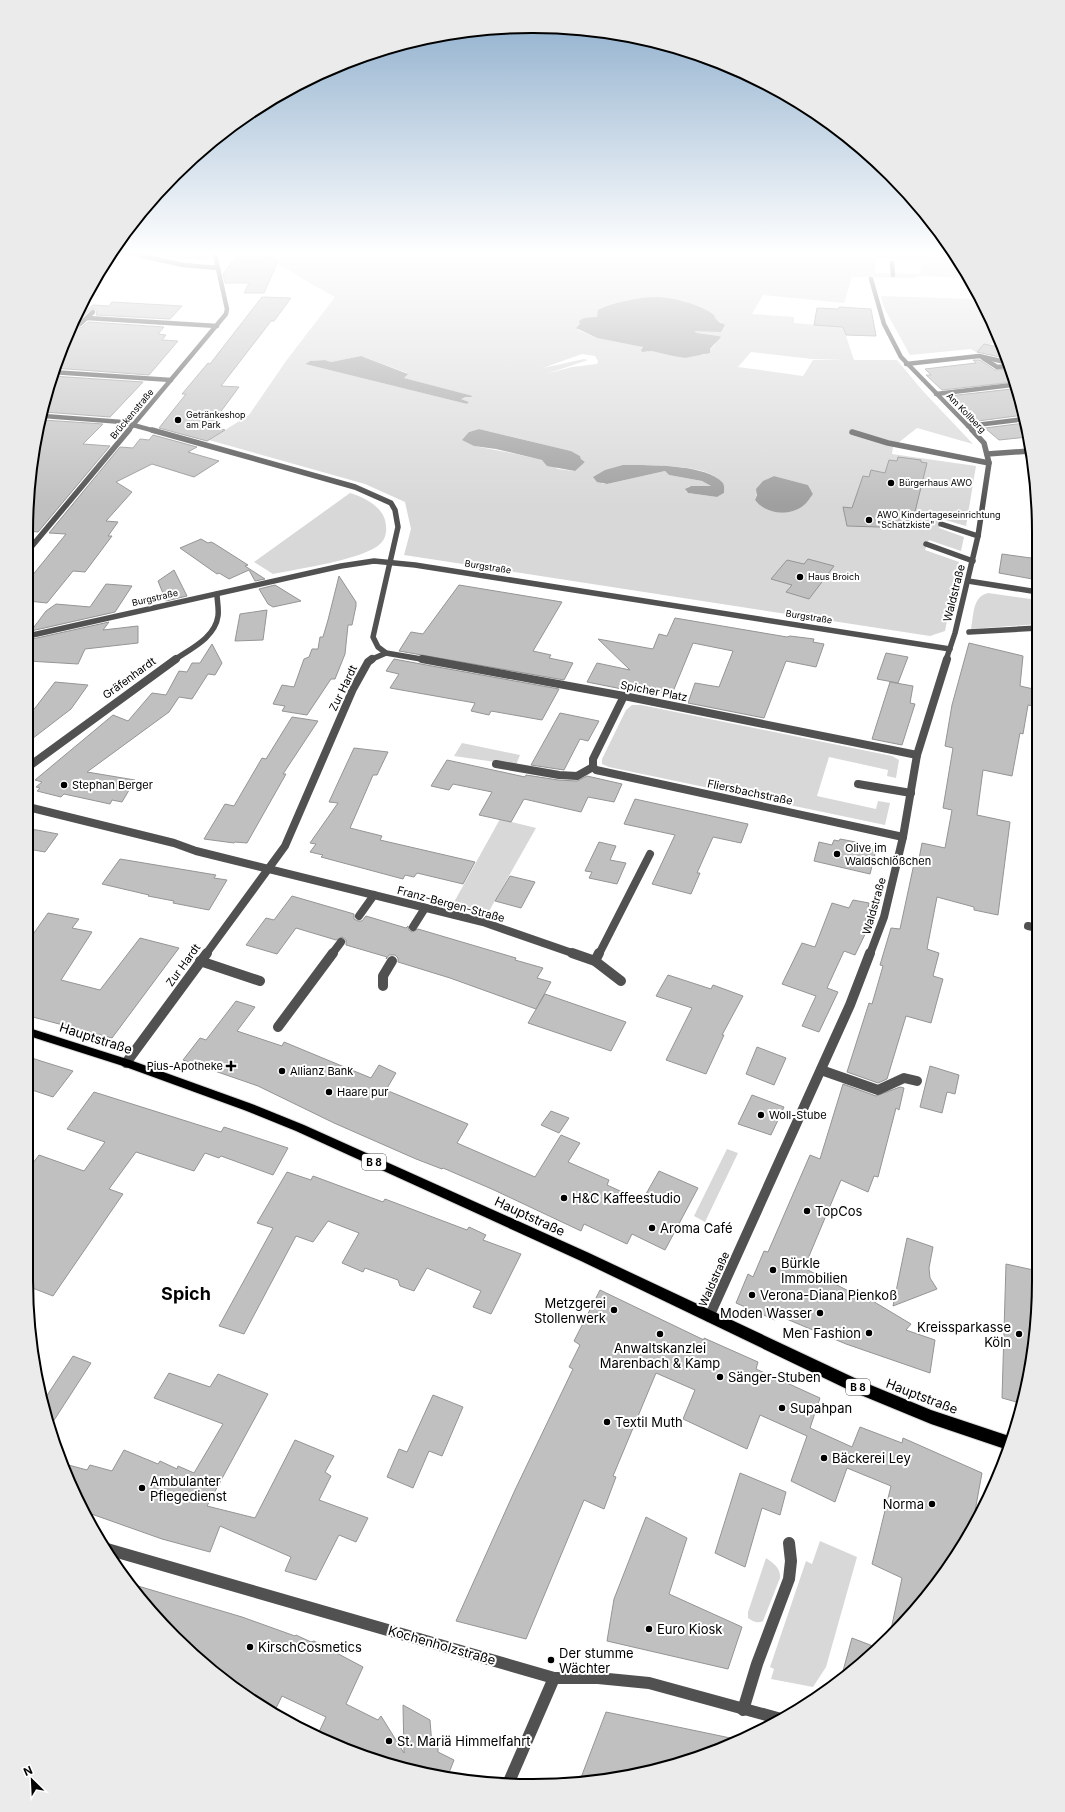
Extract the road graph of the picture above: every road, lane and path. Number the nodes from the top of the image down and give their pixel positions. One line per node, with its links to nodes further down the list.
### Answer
1 (208, 337): 8 (street, Brückenstraße)
2 (890, 337): 5 (street, Am Kollberg)
3 (979, 356): 4 (street); 5 (street); 6 (street)
4 (1001, 361)
5 (906, 364): 10 (street, Am Kollberg)
6 (1003, 366)
7 (60, 373): 8 (street)
8 (171, 380): 13 (street, Brückenstraße)
9 (1009, 385): 10 (street, Am Kollberg)
10 (936, 394): 14 (street, Am Kollberg)
11 (47, 416): 13 (street)
12 (1019, 420): 14 (street)
13 (133, 424): 23 (street, Brückenstraße); 25 (street)
14 (968, 426): 16 (street, Am Kollberg)
15 (852, 432): 19 (street)
16 (984, 443): 18 (street, Waldstraße)
17 (1025, 451): 18 (street)
18 (987, 454): 19 (street, Waldstraße)
19 (989, 463): 21 (street, Waldstraße)
20 (941, 524): 21 (street)
21 (978, 536): 24 (street, Waldstraße)
22 (926, 544): 24 (street)
23 (33, 545)
24 (973, 561): 26 (street, Waldstraße)
25 (389, 562): 28 (street, Burgstraße); 32 (street, Burgstraße); 33 (street)
26 (968, 581): 27 (street); 32 (street, Waldstraße)
27 (1032, 591)
28 (217, 594): 31 (street, Burgstraße); 36 (street, Gräfenhardt)
29 (1032, 628): 30 (street)
30 (969, 632)
31 (33, 635)
32 (950, 649): 35 (street, Waldstraße)
33 (386, 653): 34 (street, Spicher Platz); 44 (street, Zur Hardt)
34 (624, 696): 35 (street, Spicher Platz); 38 (street)
35 (917, 755): 40 (street, Waldstraße)
36 (33, 763)
37 (496, 764): 38 (street)
38 (593, 767): 42 (street, Fliersbachstraße)
39 (858, 784): 40 (street)
40 (911, 793): 42 (street, Waldstraße)
41 (33, 808): 44 (street)
42 (903, 837): 61 (street, Waldstraße)
43 (650, 854): 54 (street)
44 (268, 868): 45 (street, Franz-Bergen-Straße); 52 (street, Zur Hardt)
45 (374, 895): 46 (street, Franz-Bergen-Straße); 47 (street)
46 (425, 908): 49 (street); 54 (street, Franz-Bergen-Straße)
47 (359, 916)
48 (1028, 926): 50 (street)
49 (413, 927)
50 (1032, 927)
51 (341, 942): 58 (street)
52 (200, 961): 55 (street); 60 (street, Zur Hardt)
53 (392, 961): 57 (street)
54 (594, 961): 56 (street, Franz-Bergen-Straße)
55 (260, 981)
56 (621, 981)
57 (383, 986)
58 (278, 1027)
59 (33, 1033): 60 (main road, Hauptstraße / B 8)
60 (126, 1063): 63 (main road, Hauptstraße / B 8)
61 (820, 1070): 62 (street); 63 (street, Waldstraße)
62 (917, 1081)
63 (709, 1317): 64 (main road, Hauptstraße / B 8)
64 (1004, 1441)
65 (788, 1543): 68 (street)
66 (113, 1551): 67 (street, Kochenholzstraße)
67 (554, 1678): 68 (street, Kochenholzstraße); 70 (street)
68 (744, 1710): 69 (street, Kochenholzstraße)
69 (769, 1718)
70 (510, 1778)

